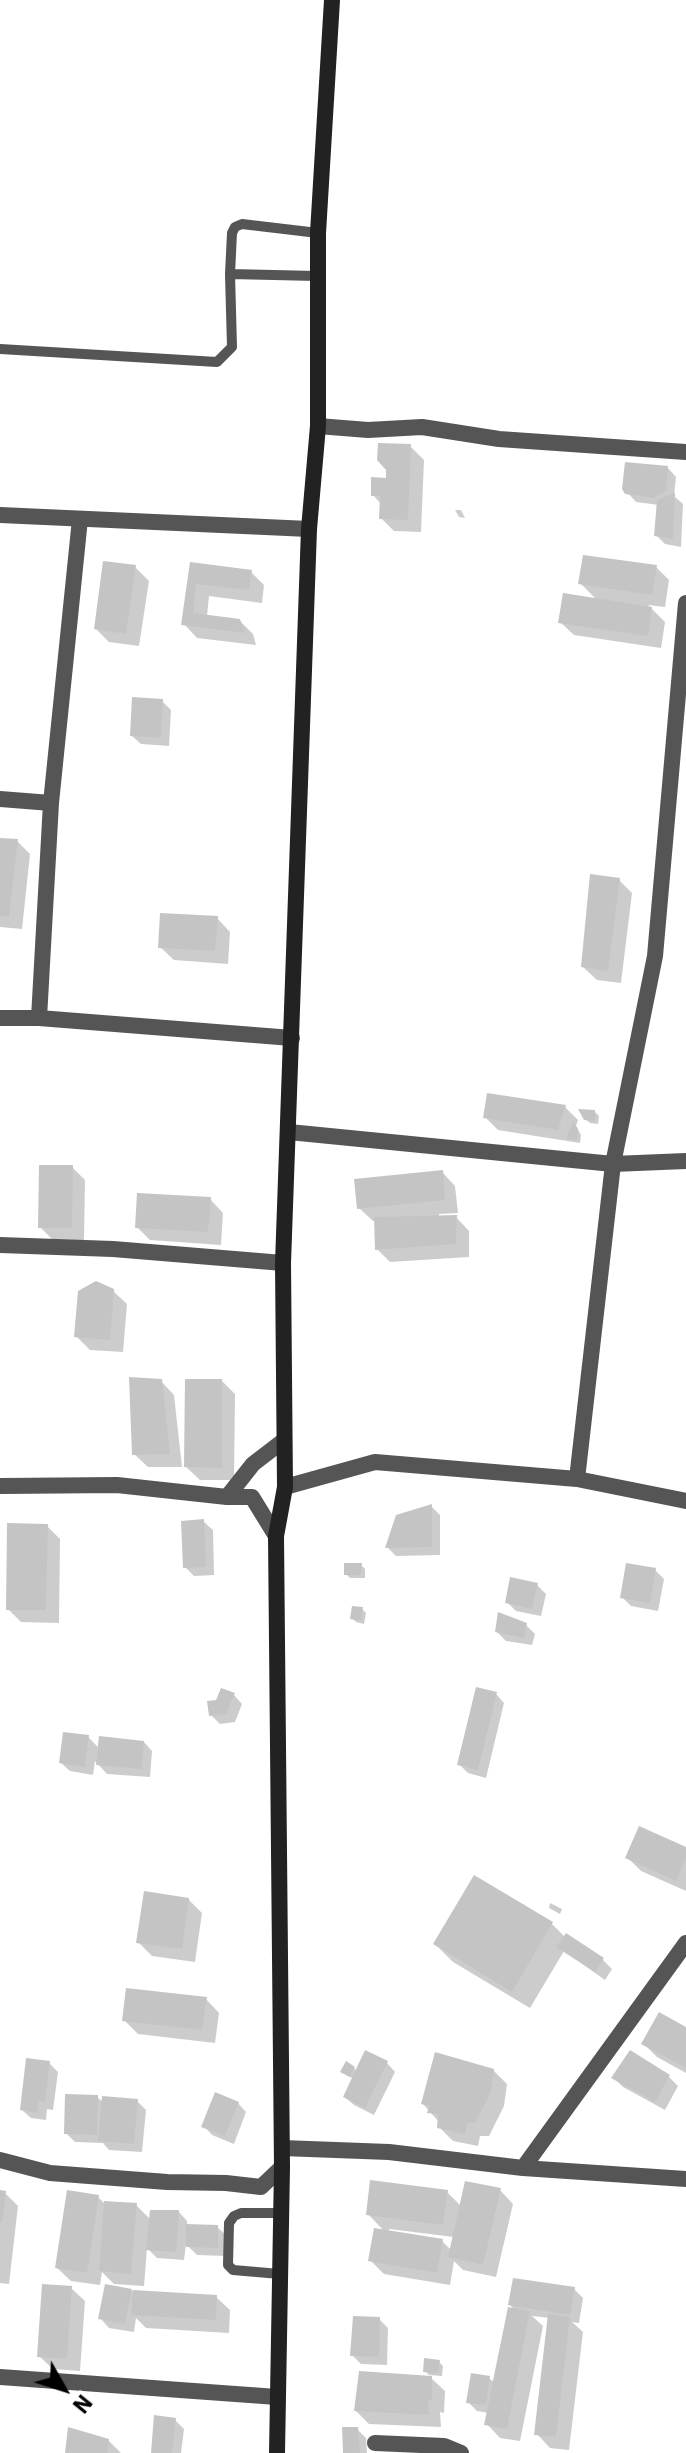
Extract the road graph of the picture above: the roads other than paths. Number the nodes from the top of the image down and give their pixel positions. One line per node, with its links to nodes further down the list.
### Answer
1 (332, 0): 2 (main road)
2 (318, 233): 3 (lane); 4 (main road)
3 (230, 274): 4 (lane); 5 (lane)
4 (317, 276): 6 (main road)
5 (0, 349)
6 (318, 426): 7 (street); 10 (main road)
7 (686, 452)
8 (0, 515): 9 (street)
9 (80, 519): 10 (street); 13 (street)
10 (309, 529): 16 (main road)
11 (686, 603): 19 (street)
12 (0, 799): 13 (street)
13 (51, 803): 15 (street)
14 (0, 1018): 15 (street)
15 (39, 1018): 16 (street)
16 (292, 1038): 17 (main road)
17 (289, 1132): 19 (street); 21 (main road)
18 (686, 1161): 19 (street)
19 (613, 1164): 23 (street)
20 (0, 1245): 21 (street)
21 (283, 1263): 22 (main road)
22 (283, 1441): 25 (main road); 26 (street)
23 (577, 1479): 25 (street); 27 (street)
24 (0, 1486): 26 (street)
25 (285, 1487): 28 (main road)
26 (227, 1497): 28 (street)
27 (686, 1501)
28 (276, 1536): 30 (main road)
29 (686, 1943): 33 (street)
30 (282, 2148): 32 (main road); 33 (street)
31 (0, 2160): 32 (street)
32 (282, 2167): 35 (main road)
33 (523, 2168): 34 (street)
34 (686, 2179)
35 (281, 2213): 36 (main road); 36 (lane)
36 (280, 2274): 38 (main road)
37 (0, 2377): 38 (street)
38 (277, 2397): 40 (main road)
39 (375, 2443): 41 (street)
40 (277, 2453)
41 (461, 2453)

